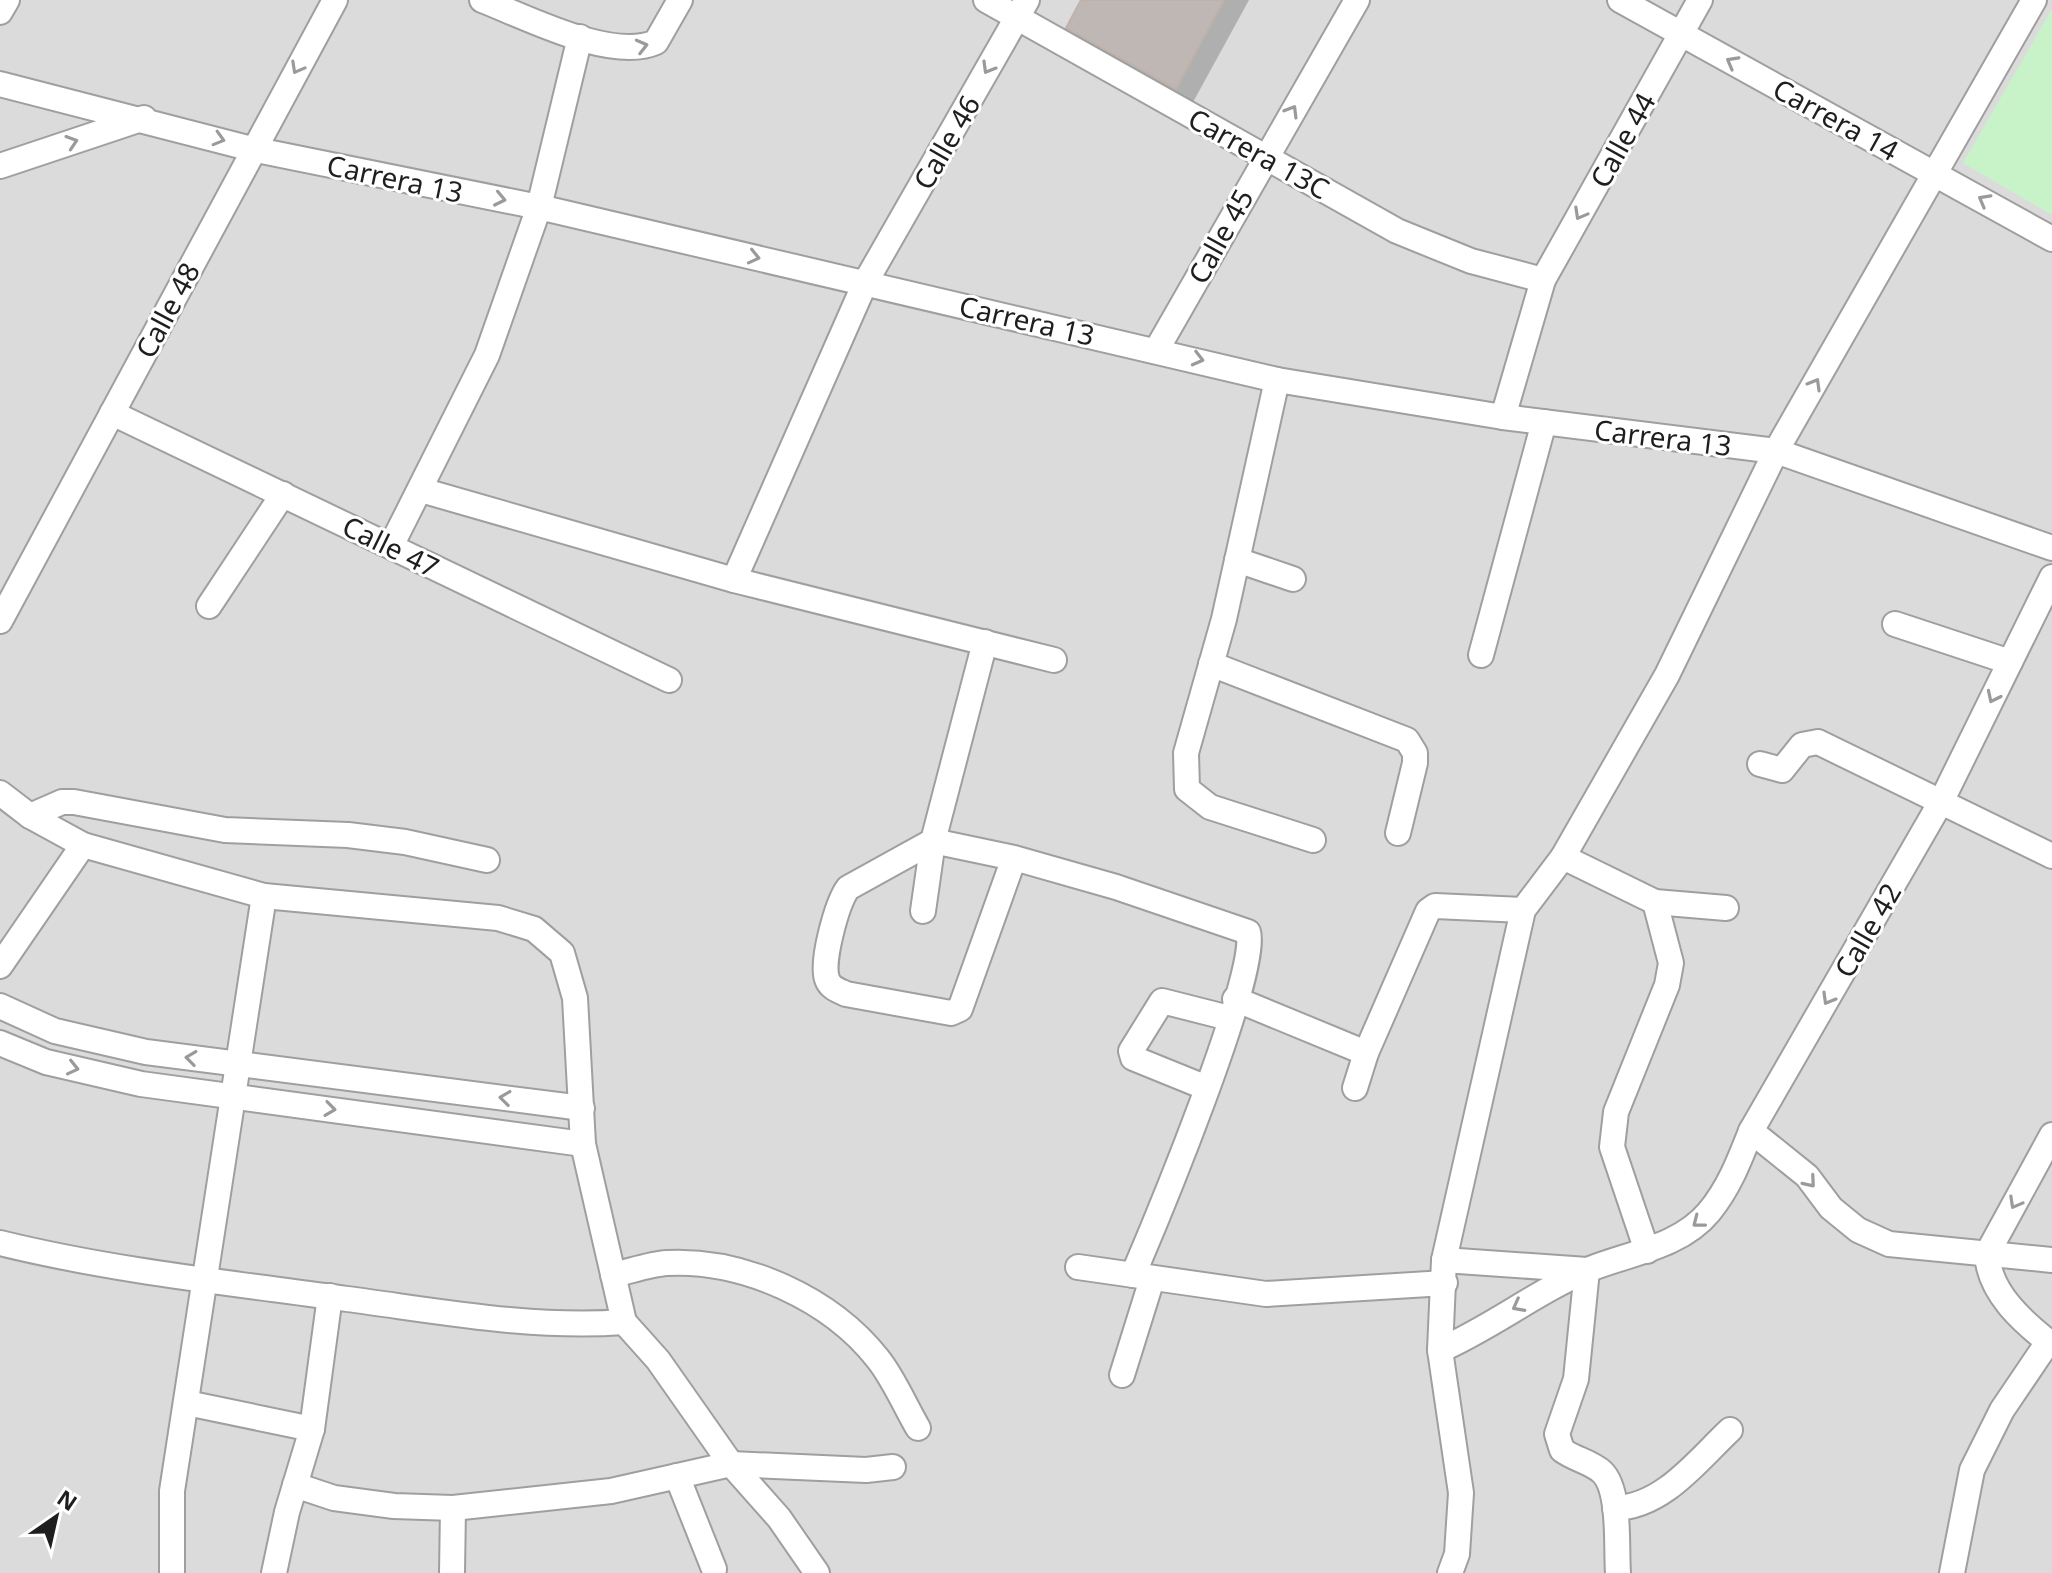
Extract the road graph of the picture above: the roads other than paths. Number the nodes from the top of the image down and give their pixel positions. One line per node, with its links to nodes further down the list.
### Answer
1 (7, 0): 11 (street)
2 (335, 0): 16 (street, Calle 48, one-way to 16)
3 (482, 0): 13 (street)
4 (680, 0): 13 (street, one-way to 4)
5 (986, 0): 10 (street, Carrera 13C)
6 (1357, 0): 17 (street, Calle 45, one-way to 6)
7 (1620, 0): 12 (street, Carrera 14)
8 (1700, 0): 12 (street, Calle 44)
9 (2034, 0): 19 (street)
10 (1022, 9): 17 (street, Carrera 13C); 23 (street, Calle 46, one-way to 23)
11 (0, 12)
12 (1681, 34): 19 (street, Carrera 14, one-way to 12); 22 (street, Calle 44, one-way to 22)
13 (580, 37): 20 (street)
14 (0, 84): 15 (street, Carrera 13)
15 (144, 118): 16 (street, Carrera 13, one-way to 16); 18 (street, one-way to 15)
16 (252, 149): 20 (street, Carrera 13, one-way to 20); 26 (street, Calle 48)
17 (1265, 156): 22 (street, Carrera 13C); 24 (street, Calle 45)
18 (0, 166)
19 (1936, 174): 21 (street, Carrera 14, one-way to 19); 29 (street, one-way to 19)
20 (539, 207): 23 (street, Carrera 13, one-way to 23); 30 (street)
21 (2052, 239)
22 (1543, 280): 27 (street, Calle 44)
23 (865, 283): 24 (street, Carrera 13); 37 (street, Calle 46)
24 (1157, 349): 25 (street, Carrera 13, one-way to 25)
25 (1277, 380): 27 (street, Carrera 13); 34 (street)
26 (112, 413): 31 (street, Calle 47); 39 (street, Calle 48)
27 (1503, 417): 28 (street, Carrera 13)
28 (1544, 422): 29 (street, Carrera 13); 42 (street)
29 (1776, 451): 33 (street, Carrera 13); 56 (street)
30 (421, 490): 32 (street); 37 (street)
31 (283, 494): 32 (street, Calle 47); 38 (street)
32 (391, 546): 46 (street, Calle 47)
33 (2052, 548)
34 (1237, 560): 36 (street); 45 (street)
35 (2052, 577): 44 (street, Calle 42)
36 (1293, 579)
37 (734, 580): 41 (street)
38 (209, 606)
39 (0, 621)
40 (1895, 624): 44 (street)
41 (985, 642): 43 (street); 53 (street)
42 (1481, 655)
43 (1054, 660)
44 (2010, 662): 49 (street, Calle 42, one-way to 49)
45 (1211, 664): 51 (street); 52 (street)
46 (669, 680)
47 (1760, 764): 49 (street)
48 (0, 793): 50 (street)
49 (1942, 800): 55 (street); 74 (street, Calle 42, one-way to 74)
50 (30, 816): 54 (street); 58 (street)
51 (1398, 833)
52 (1313, 840)
53 (933, 841): 57 (street); 57 (street); 63 (street)
54 (83, 845): 59 (street); 64 (street)
55 (2052, 856)
56 (1563, 857): 60 (street); 62 (street)
57 (1014, 858): 66 (street)
58 (487, 860)
59 (264, 896): 69 (street); 73 (street)
60 (1655, 902): 61 (street); 78 (street)
61 (1726, 908)
62 (1523, 910): 68 (street); 83 (street)
63 (923, 911)
64 (0, 966)
65 (0, 1006): 69 (street, one-way to 65)
66 (1232, 1008): 68 (street); 70 (street); 70 (street)
67 (0, 1043): 72 (street, one-way to 72)
68 (1366, 1053): 71 (street)
69 (237, 1064): 72 (street); 73 (street, one-way to 69)
70 (1207, 1088): 85 (street)
71 (1355, 1088)
72 (232, 1095): 76 (street, one-way to 76); 86 (street)
73 (582, 1108): 76 (street)
74 (1751, 1131): 78 (street, Calle 42, one-way to 78); 79 (street, one-way to 79)
75 (2052, 1135): 79 (street, one-way to 79)
76 (583, 1144): 84 (street)
77 (0, 1243): 86 (street)
78 (1647, 1251): 82 (street, Calle 42)
79 (1987, 1254): 80 (street); 89 (street)
80 (2052, 1260)
81 (1078, 1267): 85 (street)
82 (1587, 1270): 83 (street); 90 (street, one-way to 90); 101 (street)
83 (1444, 1272): 85 (street); 90 (street)
84 (613, 1275): 88 (street); 93 (street)
85 (1142, 1277): 91 (street)
86 (202, 1278): 87 (street); 92 (street)
87 (330, 1296): 88 (street); 94 (street)
88 (624, 1322): 96 (street)
89 (2050, 1344): 109 (street)
90 (1440, 1350): 107 (street)
91 (1122, 1375)
92 (187, 1403): 94 (street); 103 (street)
93 (918, 1428)
94 (312, 1429): 99 (street)
95 (1730, 1430): 101 (street)
96 (731, 1464): 97 (street); 98 (street); 106 (street)
97 (893, 1467)
98 (677, 1476): 100 (street); 102 (street)
99 (295, 1485): 100 (street); 104 (street)
100 (453, 1508): 105 (street)
101 (1615, 1508): 108 (street)
102 (714, 1569)
103 (172, 1573)
104 (274, 1573)
105 (452, 1573)
106 (817, 1573)
107 (1450, 1573)
108 (1618, 1573)
109 (1952, 1573)

